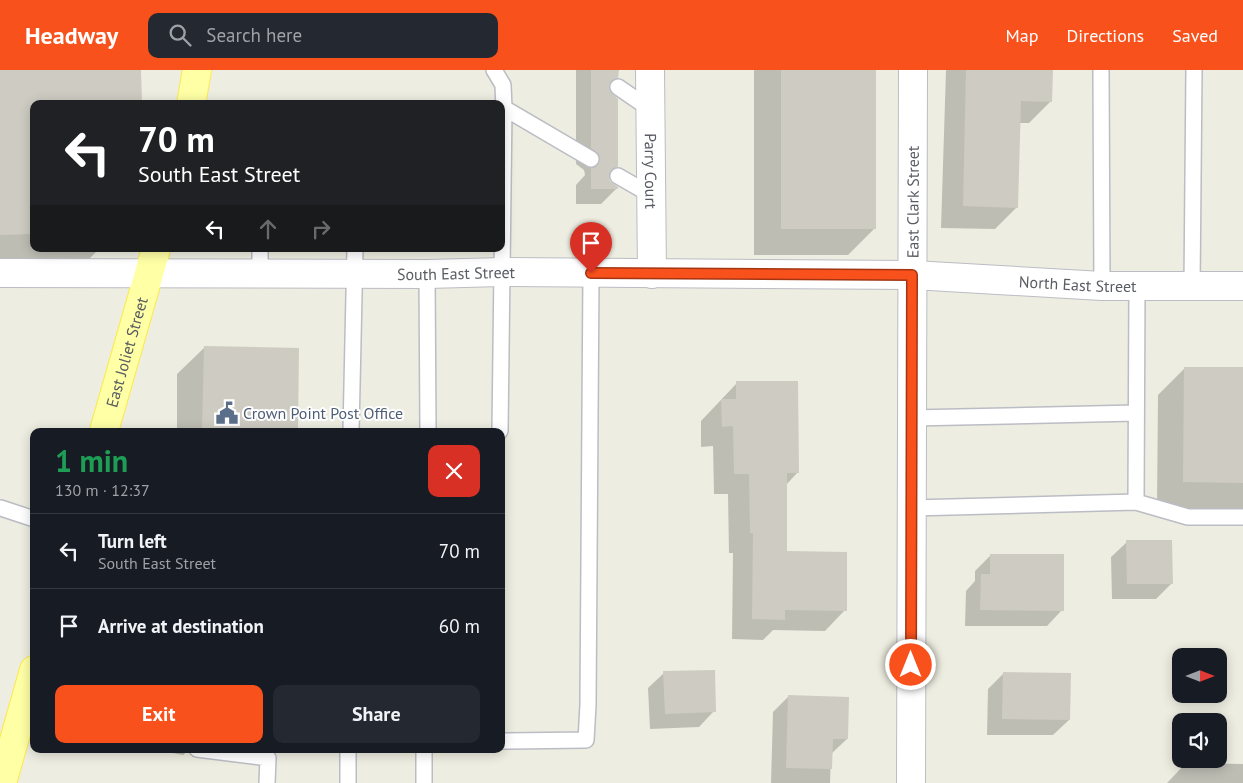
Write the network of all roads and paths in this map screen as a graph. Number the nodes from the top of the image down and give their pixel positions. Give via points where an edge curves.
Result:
1 (197, 70) edge
2 (494, 70) edge
3 (650, 70) edge
4 (913, 70) edge
5 (1101, 70) edge
6 (1194, 70) edge
7 (618, 87) dead end
8 (192, 100) edge
9 (504, 100) edge
10 (505, 109) edge
11 (650, 109) junction
12 (591, 159) dead end
13 (618, 176) dead end
14 (651, 196) junction
15 (502, 252) edge
16 (153, 261) edge
17 (260, 261) edge
18 (355, 261) edge
19 (502, 272) junction
20 (0, 273) edge
21 (591, 273) junction
22 (427, 274) junction
23 (652, 274) junction
24 (912, 275) junction
25 (1102, 286) junction
26 (1137, 286) junction
27 (1192, 286) junction
28 (1243, 286) edge
29 (1136, 413) junction
30 (912, 418) junction
31 (105, 428) edge
32 (351, 428) edge
33 (428, 428) edge
34 (500, 428) edge
35 (1136, 502) junction
36 (0, 508) edge
37 (912, 508) junction
38 (1243, 517) edge
39 (30, 518) edge
40 (30, 698) edge
41 (26, 726) edge
42 (505, 741) edge
43 (229, 753) edge
44 (348, 753) edge
45 (424, 753) edge
46 (2, 783) edge
47 (267, 783) edge
48 (348, 783) edge
49 (424, 783) edge
50 (911, 783) edge

1 - 8 main road
2 - 9 lane via 503,85
3 - 11 street, Parry Court
4 - 24 street, East Clark Street
5 - 25 lane
6 - 27 lane
7 - 11 lane
10 - 12 lane
11 - 14 street, Parry Court
13 - 14 lane
14 - 23 street, Parry Court
15 - 19 lane
16 - 17 street, South East Street
16 - 20 street, South East Street
16 - 31 main road, East Joliet Street
17 - 18 street, South East Street
18 - 22 street, South East Street
18 - 32 lane
19 - 21 street, South East Street
19 - 22 street, South East Street
19 - 34 lane
21 - 23 street, South East Street
21 - 42 lane via 586,740
22 - 33 lane
23 - 24 street, South East Street
24 - 25 street, North East Street
24 - 30 street, East Clark Street
25 - 26 street, North East Street
26 - 27 street, North East Street
26 - 29 lane
27 - 28 street, North East Street
29 - 30 lane
29 - 35 lane
30 - 37 street, East Clark Street
35 - 37 lane
35 - 38 lane via 1188,517
36 - 39 lane
37 - 50 street, East Clark Street
40 - 41 main road
41 - 46 main road
43 - 47 lane via 268,758
44 - 48 lane
45 - 49 lane

